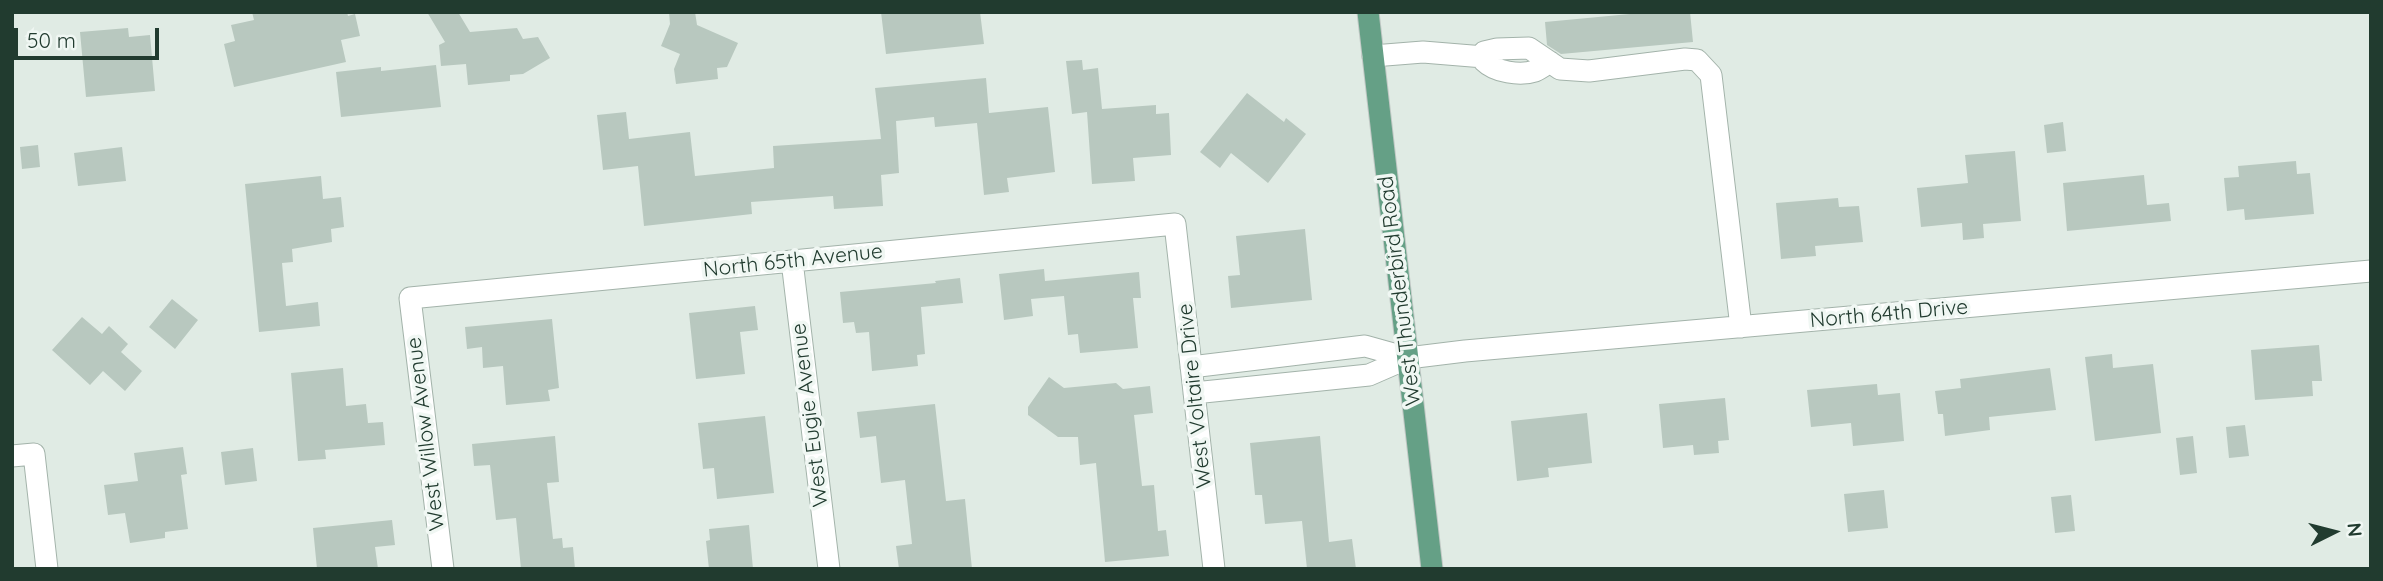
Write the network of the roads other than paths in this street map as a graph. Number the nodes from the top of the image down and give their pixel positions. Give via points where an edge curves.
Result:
1 (1368, 12) edge
2 (1373, 56) junction
3 (1175, 224) joint
4 (792, 261) junction
5 (2371, 271) edge
6 (410, 298) joint
7 (1741, 327) junction
8 (1281, 356) junction
9 (1408, 358) junction
10 (1191, 367) junction
11 (1284, 384) junction
12 (1194, 393) junction
13 (23, 455) edge
14 (47, 569) edge
15 (443, 569) edge
16 (829, 569) edge
17 (1214, 569) edge
18 (1432, 569) edge

1 - 2 main road, West Thunderbird Road
2 - 7 street via 1423,52 1484,57 1484,52 1497,49 1529,48 1560,69 1589,71 1697,60 1711,75
2 - 9 main road, West Thunderbird Road
3 - 4 street, North 65th Avenue
3 - 10 street, West Voltaire Drive
4 - 6 street, North 65th Avenue
4 - 16 street, West Eugie Avenue
5 - 7 street, North 64th Drive
6 - 15 street, West Willow Avenue
7 - 9 street, North 64th Drive
8 - 9 street, North 64th Drive via 1365,346
8 - 10 street, North 64th Drive
8 - 11 street
9 - 11 street, North 64th Drive via 1369,375
9 - 18 main road, West Thunderbird Road
10 - 12 street, West Voltaire Drive
11 - 12 street, North 64th Drive
12 - 17 street, West Voltaire Drive
13 - 14 street

